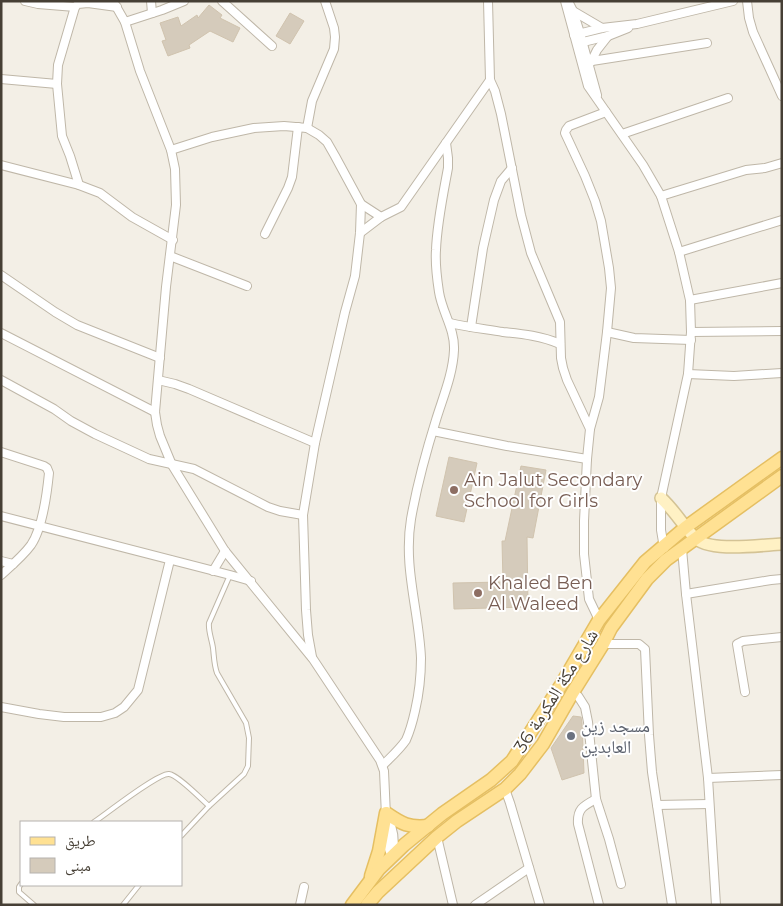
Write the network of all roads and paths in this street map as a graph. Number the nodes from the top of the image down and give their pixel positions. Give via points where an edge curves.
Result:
1 (25, 1) edge
2 (151, 1) edge
3 (184, 1) edge
4 (222, 1) edge
5 (325, 1) edge
6 (488, 1) edge
7 (567, 1) edge
8 (733, 1) edge
9 (747, 1) edge
10 (115, 4) edge
11 (75, 7) junction
12 (573, 11) junction
13 (152, 13) junction
14 (125, 22) junction
15 (637, 24) junction
16 (602, 28) junction
17 (577, 34) junction
18 (608, 36) junction
19 (579, 43) junction
20 (707, 43) dead end
21 (272, 46) dead end
22 (591, 64) junction
23 (1, 79) edge
24 (490, 80) junction
25 (57, 84) junction
26 (782, 96) edge
27 (728, 98) dead end
28 (598, 100) junction
29 (606, 112) junction
30 (298, 127) junction
31 (307, 128) junction
32 (622, 134) junction
33 (446, 143) junction
34 (171, 150) junction
35 (782, 163) edge
36 (1, 166) edge
37 (512, 168) junction
38 (79, 185) junction
39 (661, 196) junction
40 (361, 204) junction
41 (381, 217) junction
42 (782, 220) edge
43 (360, 233) junction
44 (265, 234) dead end
45 (173, 240) junction
46 (679, 252) junction
47 (170, 256) junction
48 (1, 276) edge
49 (782, 284) edge
50 (247, 286) dead end
51 (690, 300) junction
52 (450, 323) junction
53 (471, 327) junction
54 (782, 331) edge
55 (608, 332) junction
56 (1, 333) edge
57 (691, 336) junction
58 (560, 344) junction
59 (160, 358) junction
60 (782, 373) edge
61 (688, 374) junction
62 (1, 380) edge
63 (158, 380) junction
64 (155, 412) junction
65 (590, 429) junction
66 (433, 431) junction
67 (315, 443) junction
68 (1, 452) edge
69 (587, 458) junction
70 (782, 458) edge
71 (172, 464) junction
72 (782, 476) edge
73 (661, 498) junction
74 (303, 515) junction
75 (1, 516) edge
76 (40, 527) junction
77 (686, 527) junction
78 (695, 539) junction
79 (782, 544) edge
80 (663, 546) junction
81 (682, 549) junction
82 (226, 551) junction
83 (170, 560) junction
84 (666, 560) junction
85 (1, 561) edge
86 (13, 564) junction
87 (213, 571) junction
88 (230, 575) junction
89 (1, 576) edge
90 (782, 579) edge
91 (251, 581) junction
92 (686, 594) junction
93 (599, 620) junction
94 (782, 637) edge
95 (603, 644) junction
96 (313, 659) junction
97 (572, 692) junction
98 (745, 692) dead end
99 (1, 707) edge
100 (383, 765) junction
101 (782, 775) edge
102 (708, 778) junction
103 (505, 789) junction
104 (596, 799) junction
105 (709, 804) junction
106 (657, 805) junction
107 (208, 806) junction
108 (386, 813) junction
109 (95, 821) edge
110 (428, 826) junction
111 (182, 835) edge
112 (437, 837) junction
113 (392, 857) junction
114 (413, 859) junction
115 (529, 868) junction
116 (370, 881) junction
117 (621, 884) dead end
118 (20, 886) edge
119 (137, 886) edge
120 (304, 887) dead end
121 (34, 905) edge
122 (123, 905) edge
123 (300, 905) edge
124 (352, 905) edge
125 (367, 905) edge
126 (453, 905) edge
127 (475, 905) edge
128 (540, 905) edge
129 (599, 905) edge
130 (672, 905) edge
131 (716, 905) edge

1 - 11 street
2 - 13 street
3 - 13 street
4 - 21 street
5 - 31 street via 334,28 334,49 312,101
6 - 24 street
7 - 12 street
7 - 17 street
8 - 15 street
9 - 26 street via 753,32
10 - 11 street via 81,3
10 - 14 street
11 - 25 street via 58,65
12 - 16 street
12 - 17 street
13 - 14 street
14 - 34 street
15 - 16 street
15 - 18 street
16 - 17 street
17 - 19 street
18 - 19 street
18 - 22 street
19 - 22 street
19 - 28 street via 588,86
20 - 22 street
22 - 28 street
23 - 25 street
24 - 33 street
24 - 37 street via 502,114
25 - 38 street via 62,136
27 - 32 street
28 - 29 street
29 - 32 street
29 - 55 street via 569,126 565,133 602,221 611,288
30 - 31 street
30 - 34 street via 254,128
30 - 44 street via 292,177
31 - 40 street via 327,142
32 - 39 street
33 - 41 street via 401,207
33 - 52 street via 448,168 436,253 439,294
34 - 45 street via 176,187
35 - 39 street via 746,170
36 - 38 street
37 - 53 street via 501,181 494,200
37 - 58 street via 531,253 560,322
38 - 45 street via 100,193 132,217
39 - 46 street
40 - 41 street
40 - 43 street
41 - 43 street
42 - 46 street
43 - 67 street via 355,276
45 - 47 street
46 - 51 street
47 - 50 street
47 - 59 street
48 - 59 street via 77,325
49 - 51 street
51 - 57 street
52 - 53 street
52 - 66 street via 454,347 452,369
53 - 58 street via 533,336
54 - 57 street
55 - 57 street via 634,338
55 - 65 street via 599,397
56 - 64 street
57 - 61 street
58 - 65 street via 567,380
59 - 63 street
60 - 61 street
61 - 73 street
62 - 71 street via 95,434 149,459
63 - 64 street
63 - 67 street via 189,389
64 - 71 street via 160,436
65 - 69 street
66 - 69 street
66 - 100 street via 409,538 409,568 421,658 418,697 406,739
67 - 74 street
68 - 76 street via 48,470 50,474
69 - 93 street via 584,554 589,599
70 - 77 main road, شارع مكة المكرمة 36
71 - 74 street via 194,469 268,507
71 - 82 street
72 - 78 main road, شارع مكة المكرمة 36
73 - 77 street
73 - 80 street
74 - 96 street via 306,610
75 - 76 street
76 - 83 street
76 - 86 street via 30,546
77 - 78 street
77 - 80 main road, شارع مكة المكرمة 36
78 - 79 street via 724,547
78 - 81 main road, شارع مكة المكرمة 36
80 - 84 street
80 - 93 main road, شارع مكة المكرمة 36 via 645,562
81 - 84 main road, شارع مكة المكرمة 36
81 - 92 street
82 - 87 street
82 - 91 street
83 - 87 street
83 - 99 street via 138,690 124,707 101,717 64,717
84 - 95 main road, شارع مكة المكرمة 36 via 647,579
85 - 86 street
86 - 89 street
87 - 88 street
88 - 91 street
88 - 107 lane via 208,628 220,680 246,723 248,766 244,774
90 - 92 street
91 - 96 street
92 - 102 street
93 - 110 main road, شارع مكة المكرمة 36 via 512,761
94 - 98 street via 737,644
95 - 97 main road, شارع مكة المكرمة 36
95 - 106 street via 640,644 645,649 649,735
96 - 100 street
97 - 103 main road, شارع مكة المكرمة 36 via 543,744
97 - 104 street via 585,707
100 - 108 street
101 - 102 street
102 - 105 street
103 - 112 main road, شارع مكة المكرمة 36
103 - 115 street
104 - 117 street
104 - 129 street via 580,810 578,824
105 - 106 street
105 - 131 street
106 - 130 street
107 - 109 lane via 169,774 152,781
107 - 111 lane
108 - 110 main road via 410,826
108 - 113 street via 386,832
108 - 116 main road
110 - 113 main road, شارع مكة المكرمة 36
112 - 114 main road, شارع مكة المكرمة 36
112 - 126 street
113 - 114 main road via 405,861
113 - 116 main road, شارع مكة المكرمة 36
113 - 125 main road via 389,870 368,894
114 - 125 main road, شارع مكة المكرمة 36
115 - 127 street
115 - 128 street
116 - 124 main road, شارع مكة المكرمة 36
118 - 121 lane via 19,892
119 - 122 lane
120 - 123 street

